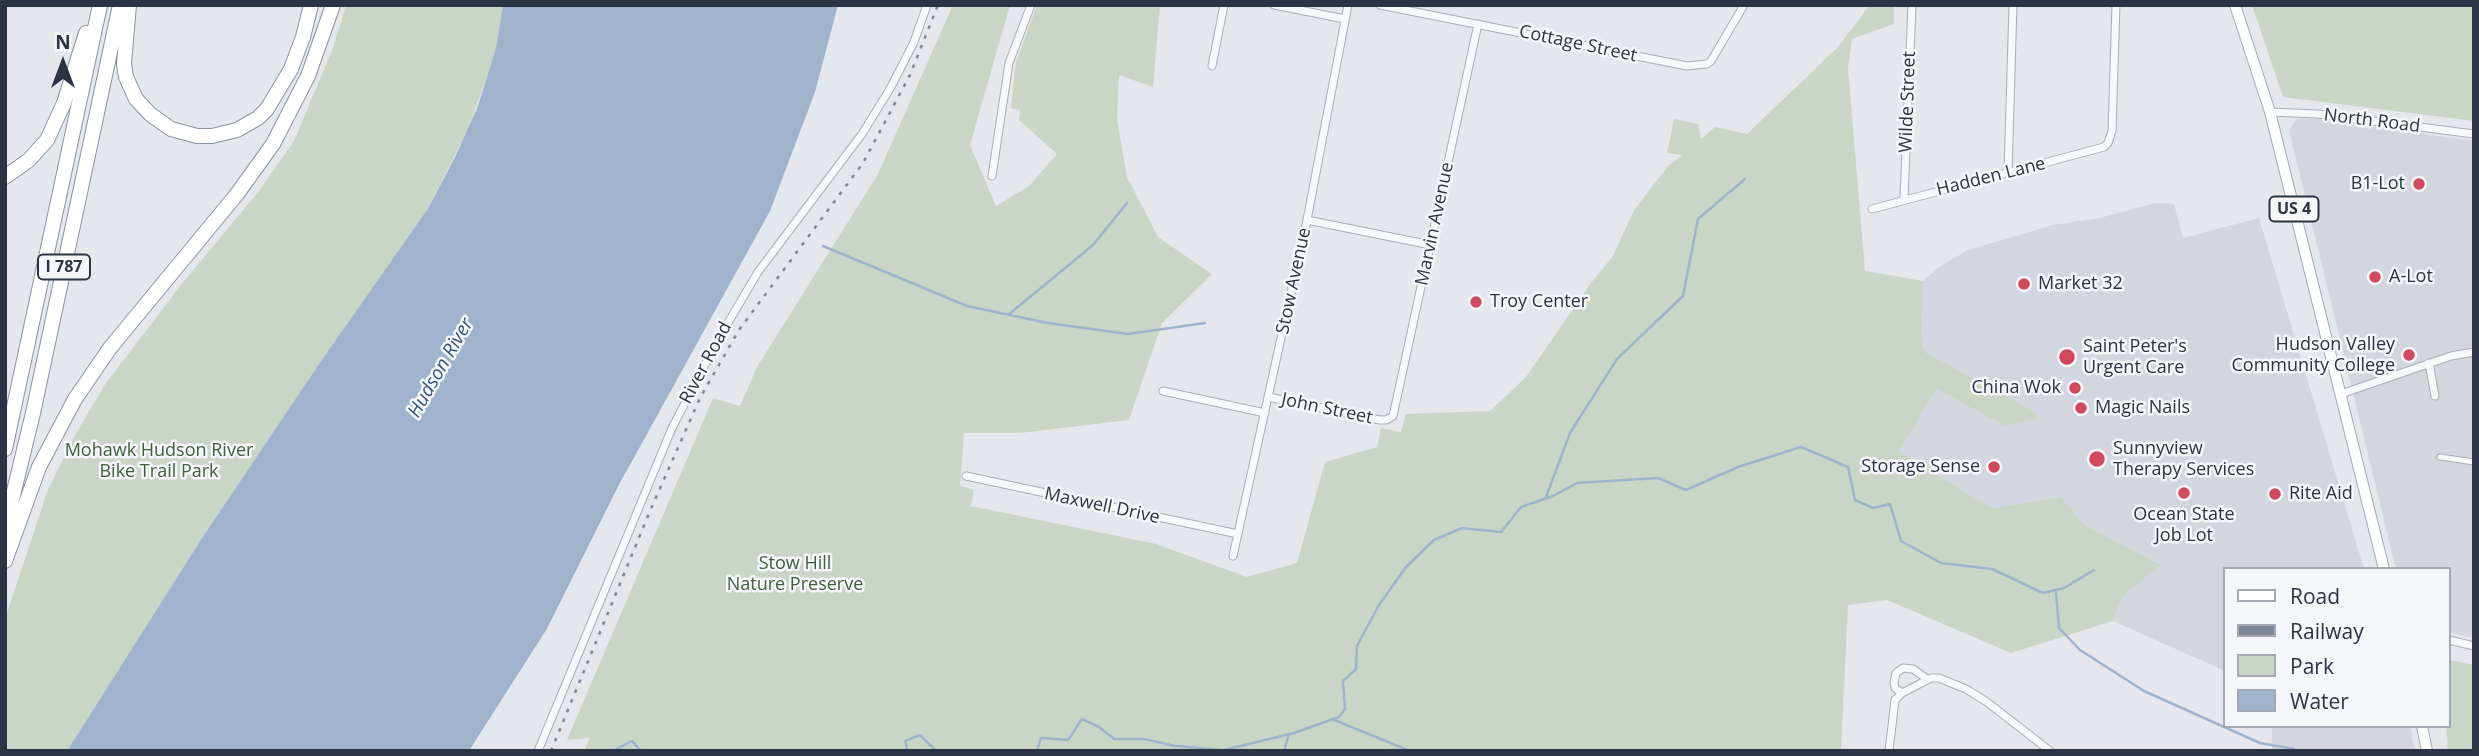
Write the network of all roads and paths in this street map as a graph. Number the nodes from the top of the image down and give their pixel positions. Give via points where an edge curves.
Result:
1 (98, 5) edge
2 (120, 5) edge
3 (129, 5) edge
4 (311, 5) edge
5 (333, 5) edge
6 (926, 5) edge
7 (1031, 5) edge
8 (1224, 5) edge
9 (1274, 5) edge
10 (1348, 5) edge
11 (1380, 5) edge
12 (1744, 5) edge
13 (1912, 5) edge
14 (2013, 5) edge
15 (2116, 5) edge
16 (2235, 5) edge
17 (1345, 19) junction
18 (1478, 24) junction
19 (1212, 66) dead end
20 (2270, 112) junction
21 (2474, 134) edge
22 (2008, 172) junction
23 (992, 176) dead end
24 (5, 177) edge
25 (1904, 199) junction
26 (1872, 209) dead end
27 (1307, 220) junction
28 (1431, 245) junction
29 (2474, 352) edge
30 (2429, 363) junction
31 (1163, 391) dead end
32 (2341, 394) junction
33 (2435, 396) dead end
34 (1268, 397) junction
35 (1265, 413) junction
36 (1386, 420) joint
37 (5, 449) edge
38 (2440, 457) dead end
39 (2474, 462) edge
40 (966, 476) dead end
41 (5, 528) edge
42 (1238, 534) junction
43 (1233, 556) dead end
44 (5, 561) edge
45 (2384, 567) edge
46 (2451, 640) edge
47 (2474, 646) edge
48 (1927, 679) junction
49 (1902, 693) junction
50 (2422, 728) edge
51 (538, 751) edge
52 (1889, 751) edge
53 (2050, 751) edge
54 (2427, 751) edge

1 - 24 highway via 53,129 40,150
1 - 37 highway, I 787
2 - 41 highway, I 787
3 - 4 highway via 123,52 126,76 136,99 171,129 212,136 248,125 275,99 298,54
5 - 44 highway via 308,76 273,144 110,348 75,399 40,467
6 - 51 street, River Road via 891,88 758,272 671,428
7 - 23 street via 1009,63
8 - 19 street
9 - 17 street
10 - 17 street, Stow Avenue
11 - 18 street, Cottage Street
12 - 18 street, Cottage Street via 1717,55 1707,64 1696,65
13 - 25 street, Wilde Street
14 - 22 street
15 - 22 street, Hadden Lane via 2108,143
16 - 20 main road, US 4
17 - 27 street, Stow Avenue
18 - 28 street, Marvin Avenue
20 - 21 street, North Road
20 - 32 main road, US 4
22 - 25 street, Hadden Lane
25 - 26 street, Hadden Lane
27 - 28 street
27 - 34 street, Stow Avenue
28 - 36 street, Marvin Avenue via 1393,416
29 - 30 street
30 - 32 street
30 - 33 street
31 - 35 street
32 - 45 main road, US 4
34 - 35 street, Stow Avenue
34 - 36 street, John Street
35 - 42 street, Stow Avenue
38 - 39 street
40 - 42 street, Maxwell Drive
42 - 43 street, Stow Avenue
46 - 47 street
48 - 49 street
48 - 49 street via 1913,668 1899,670 1894,682
48 - 53 street via 1939,678 1966,689
49 - 52 street via 1892,710
50 - 54 main road

